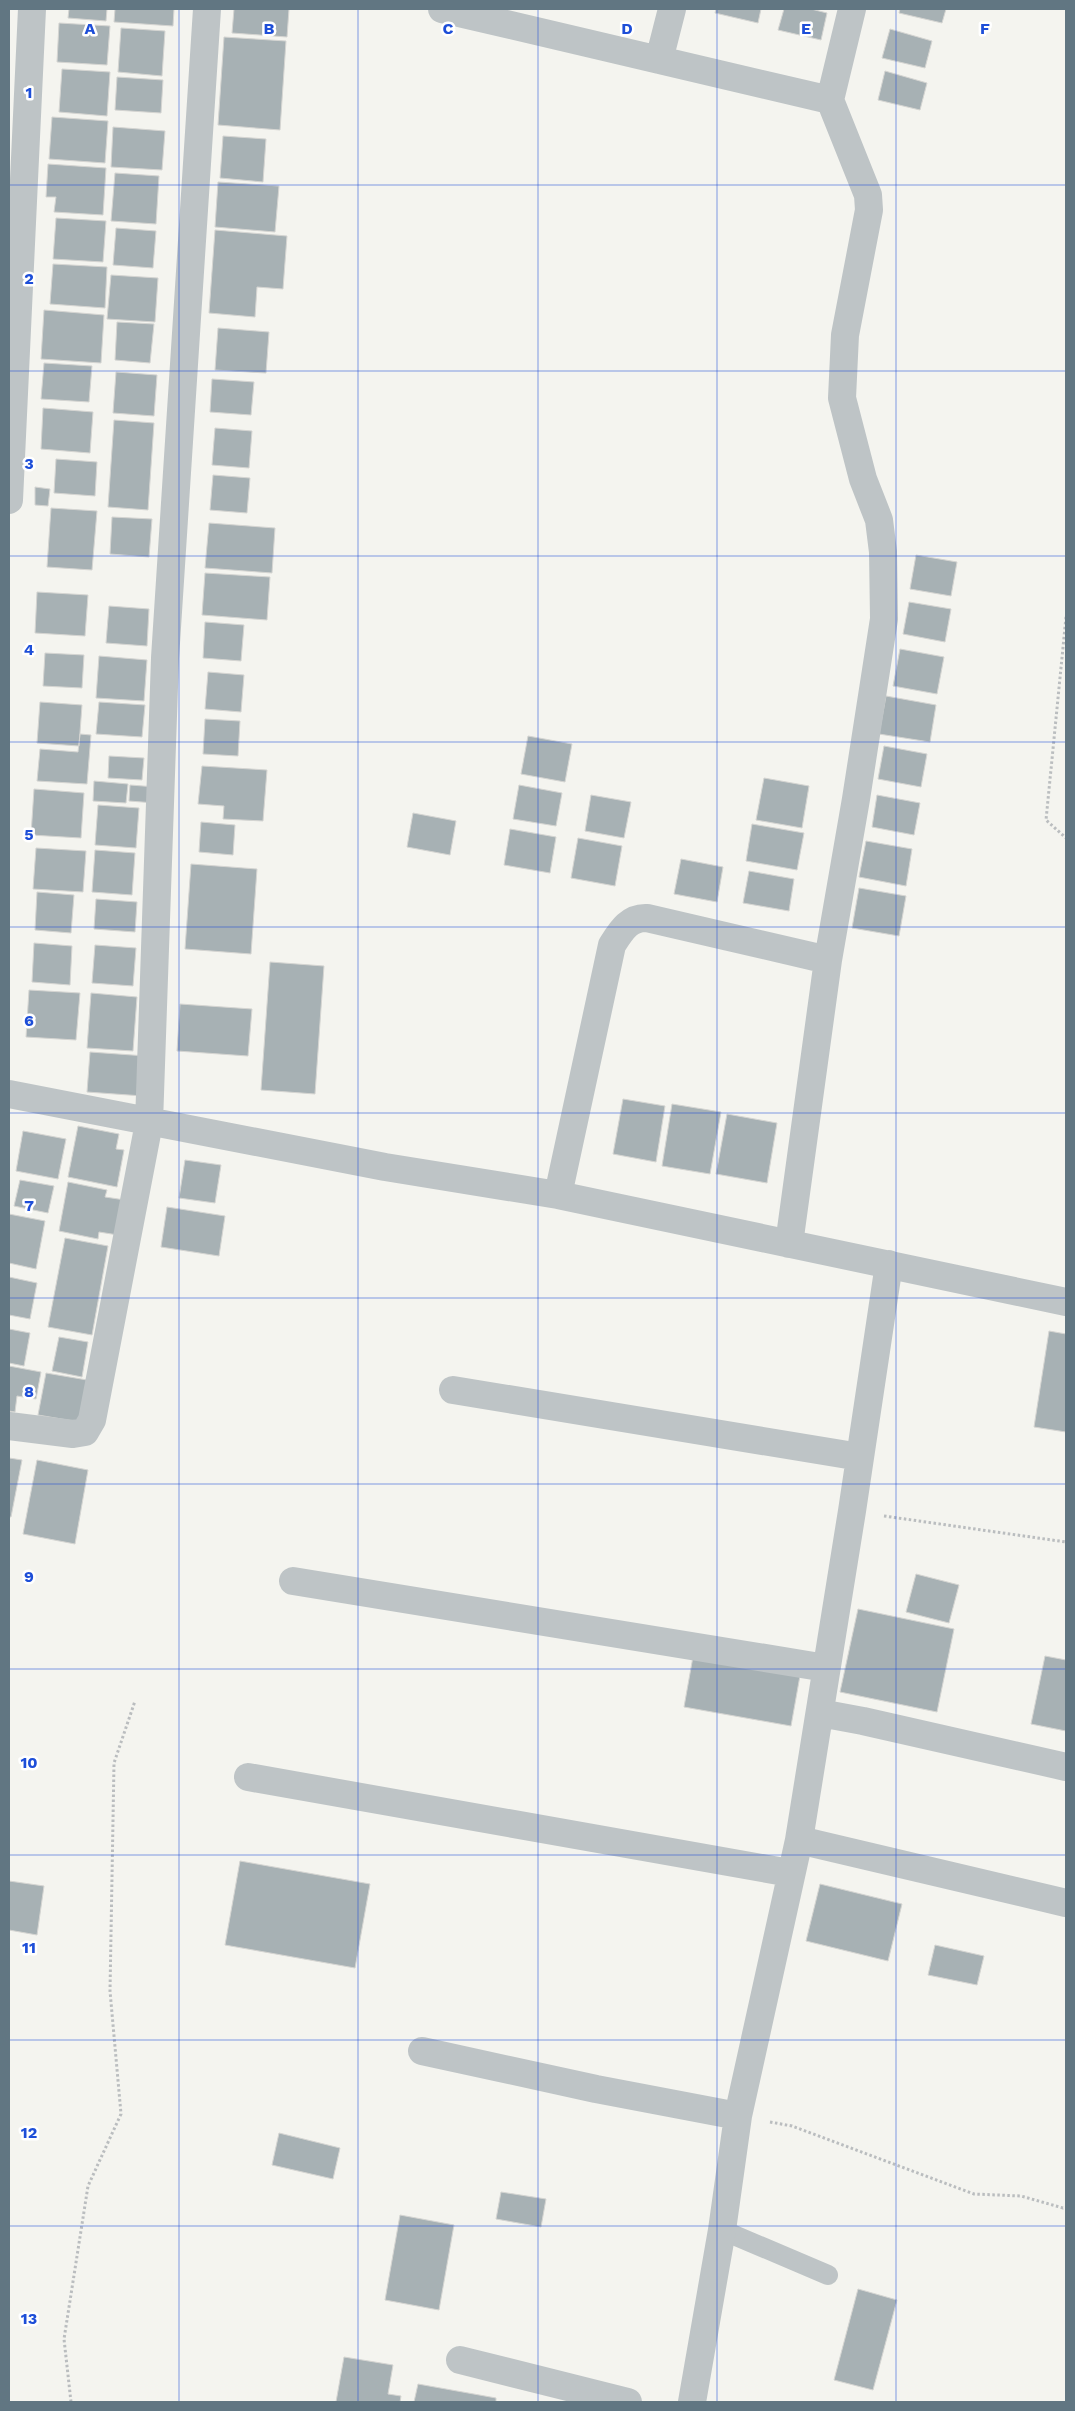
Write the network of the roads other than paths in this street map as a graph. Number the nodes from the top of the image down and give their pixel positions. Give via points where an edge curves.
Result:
1 (32, 9) edge
2 (207, 9) edge
3 (442, 9) edge
4 (672, 9) edge
5 (852, 9) edge
6 (472, 13) edge
7 (659, 60) junction
8 (830, 100) junction
9 (9, 500) edge
10 (828, 960) junction
11 (9, 1094) edge
12 (150, 1123) junction
13 (558, 1195) junction
14 (789, 1244) junction
15 (889, 1264) junction
16 (1066, 1302) edge
17 (453, 1390) dead end
18 (9, 1426) edge
19 (860, 1457) junction
20 (293, 1580) dead end
21 (826, 1668) junction
22 (820, 1713) junction
23 (1066, 1767) edge
24 (248, 1777) dead end
25 (799, 1840) junction
26 (790, 1873) junction
27 (1066, 1903) edge
28 (422, 2051) dead end
29 (738, 2116) junction
30 (722, 2230) junction
31 (828, 2275) dead end
32 (460, 2360) dead end
33 (628, 2402) edge
34 (692, 2402) edge

1 - 9 street
2 - 12 street via 165,658
3 - 6 street
4 - 7 street
5 - 8 street
6 - 7 street
7 - 8 street
8 - 10 street via 869,202 846,336 842,398 863,479 880,520 884,552 884,619
10 - 13 street via 647,918 636,918 627,924 612,945
10 - 14 street
11 - 12 street
12 - 13 street
12 - 18 street via 96,1408 89,1427 85,1432 73,1434
13 - 14 street
14 - 15 street
15 - 16 street
15 - 19 street
17 - 19 street
19 - 21 street
20 - 21 street
21 - 22 street
22 - 23 street
22 - 25 street
24 - 26 street
25 - 26 street
25 - 27 street
26 - 29 street
28 - 29 street
29 - 30 street
30 - 31 lane
30 - 34 street
32 - 33 street

